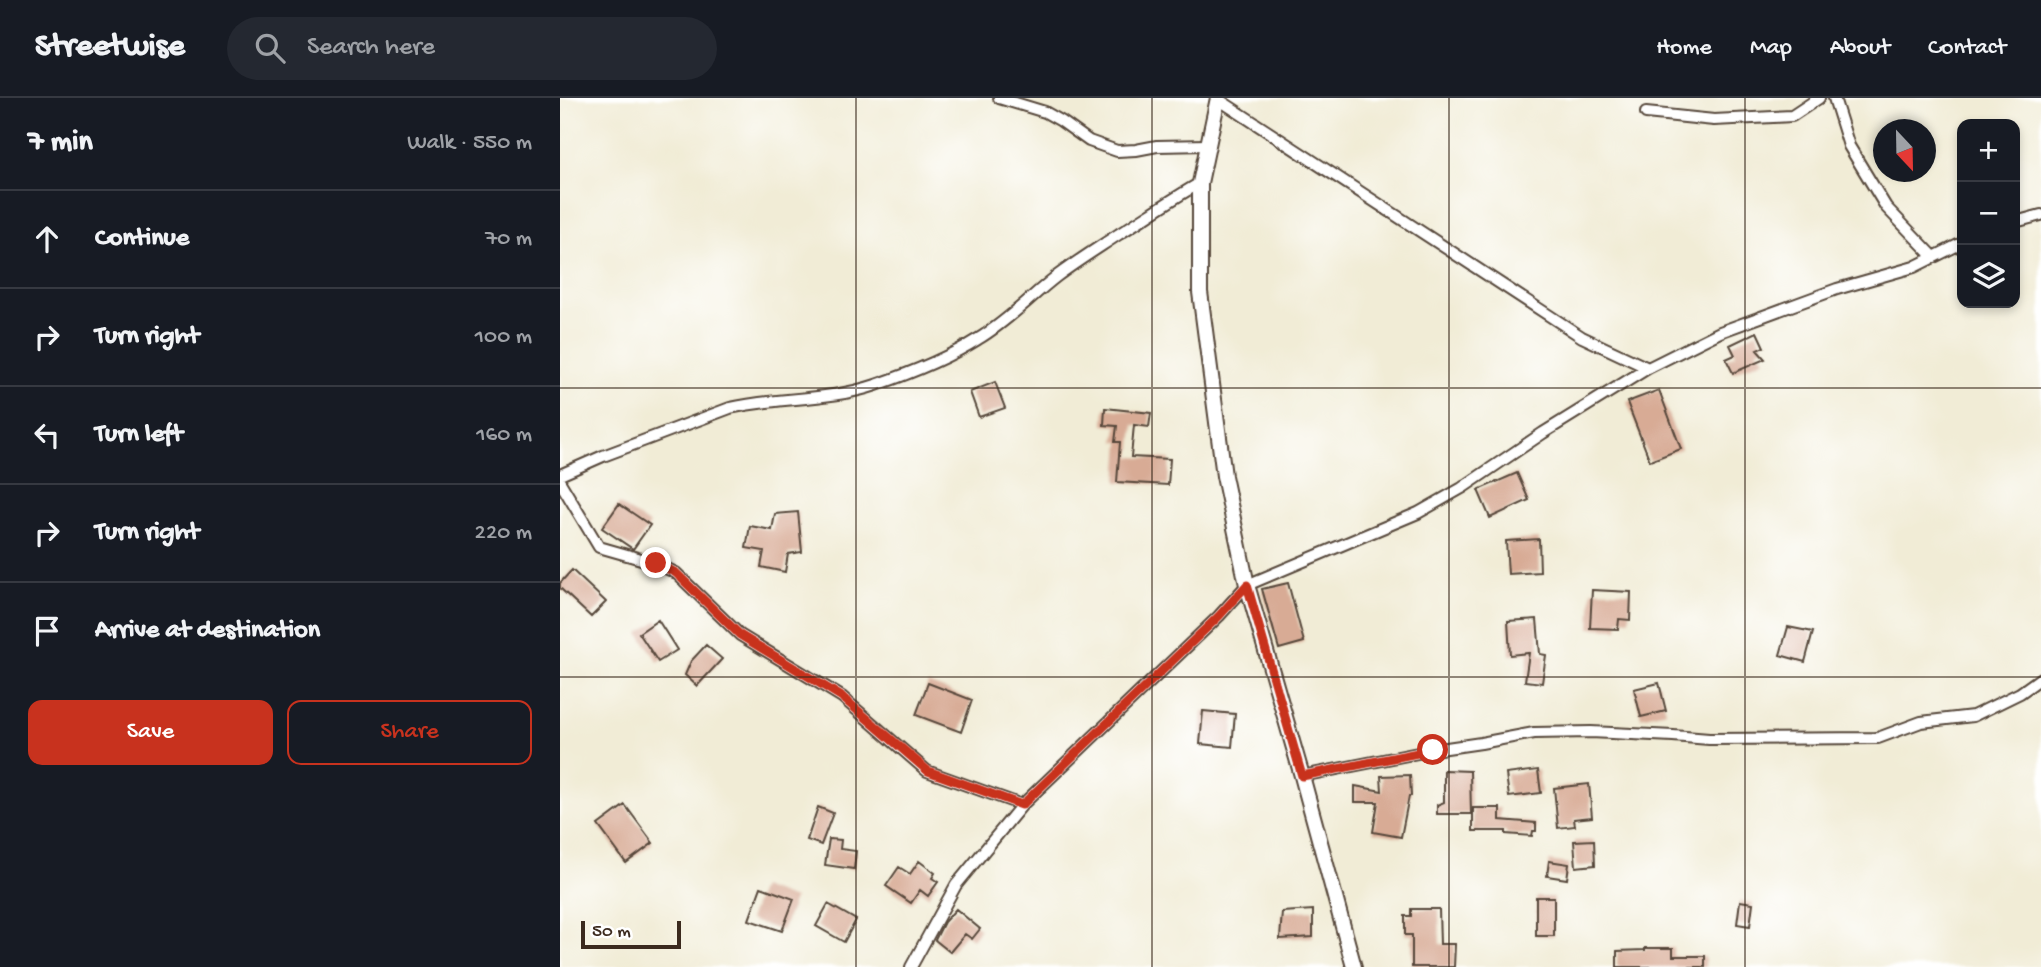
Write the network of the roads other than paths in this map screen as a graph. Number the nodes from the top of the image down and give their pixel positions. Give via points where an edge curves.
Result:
1 (999, 98) edge
2 (1819, 98) edge
3 (1835, 98) edge
4 (1218, 99) edge
5 (1646, 113) dead end
6 (1208, 145) junction
7 (1200, 183) junction
8 (2041, 215) edge
9 (2020, 221) edge
10 (1958, 245) edge
11 (1934, 257) junction
12 (1648, 368) junction
13 (560, 475) edge
14 (560, 482) edge
15 (1247, 585) junction
16 (2041, 678) edge
17 (1302, 776) junction
18 (1022, 805) junction
19 (911, 967) edge
20 (1354, 967) edge

1 - 6 street via 1045,112 1089,141 1117,151
2 - 5 street via 1793,116 1714,120
3 - 11 street via 1849,146 1886,207
4 - 6 main road
4 - 12 street via 1582,337
6 - 7 main road
7 - 13 street via 1085,256 985,335 947,356 847,393 730,408
7 - 15 main road via 1200,292 1224,476
8 - 9 street
10 - 11 street
11 - 12 street via 1720,332
12 - 15 street via 1418,513
14 - 18 street via 599,548 676,573 740,635 842,697 928,771
15 - 17 main road
15 - 18 street
16 - 17 street via 1973,716 1921,722 1878,738 1534,733
17 - 20 main road
18 - 19 street via 956,885

